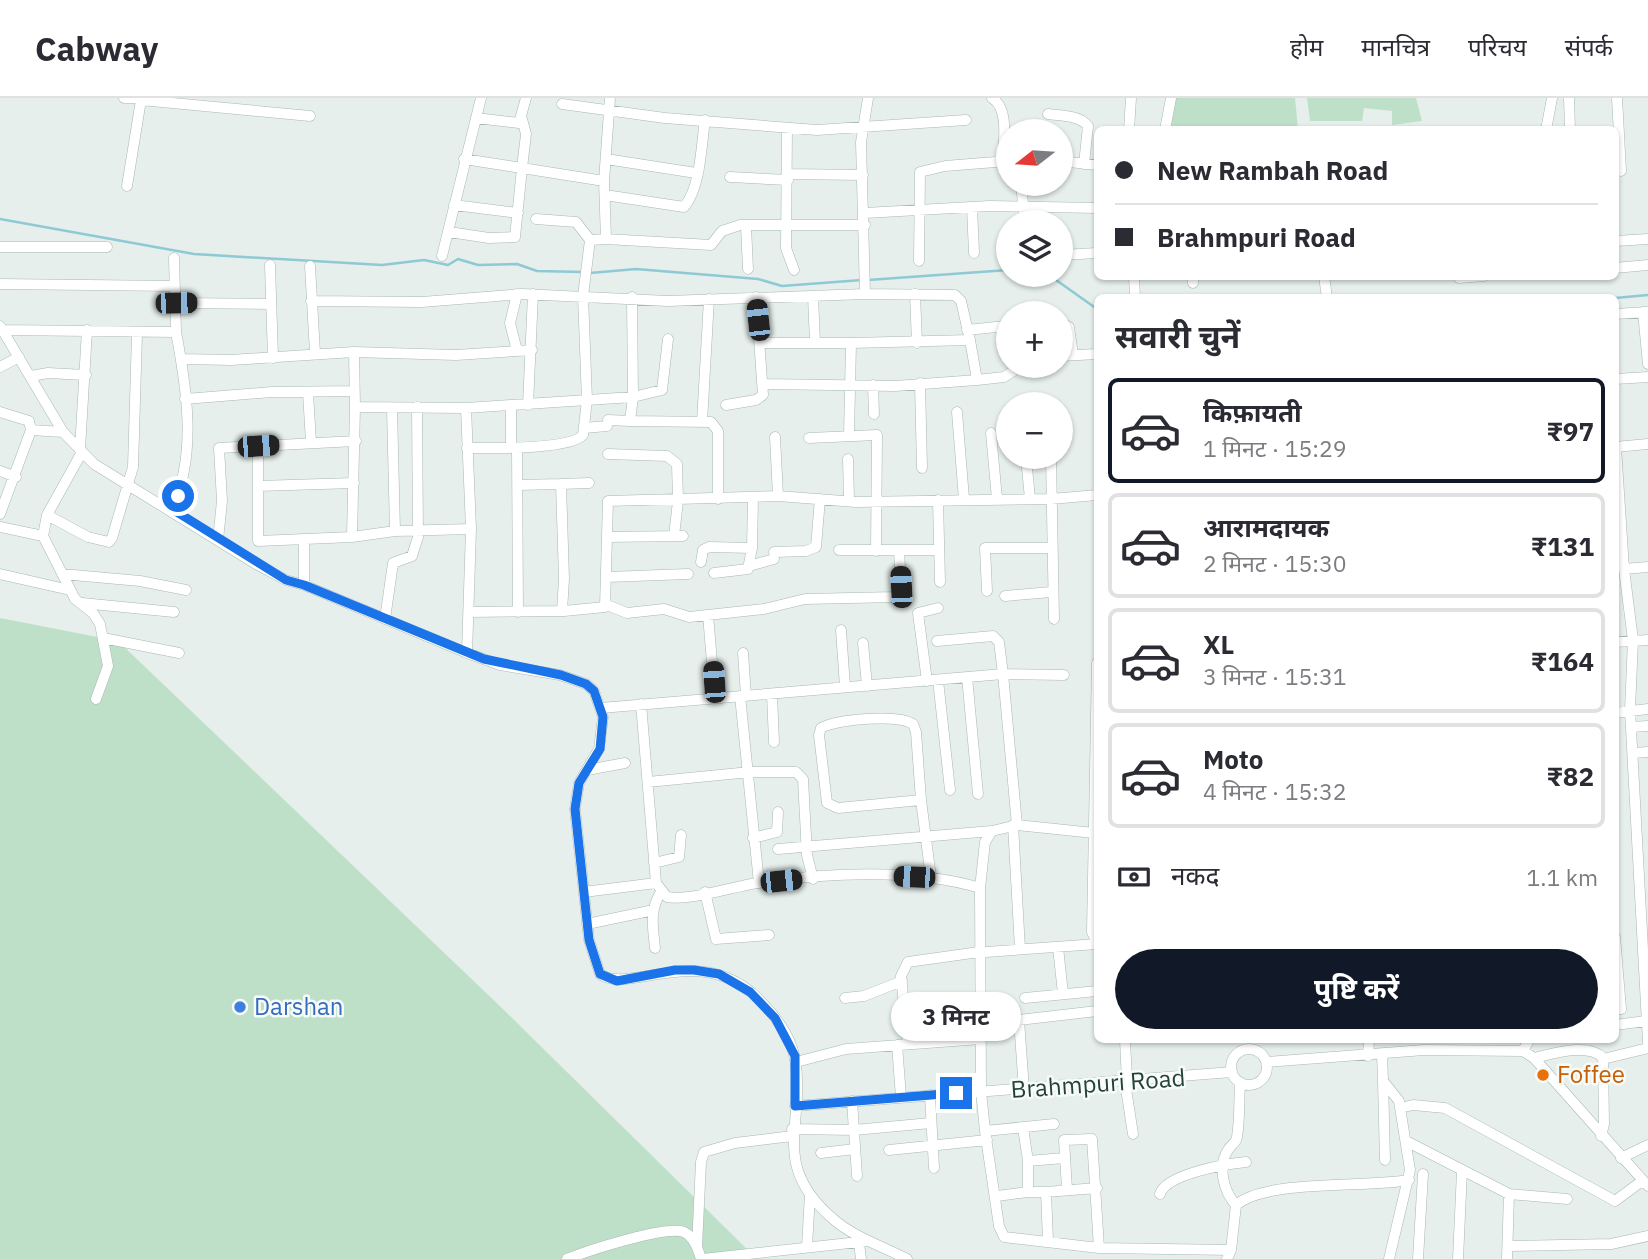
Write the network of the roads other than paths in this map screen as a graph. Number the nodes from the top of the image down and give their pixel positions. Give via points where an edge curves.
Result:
1 (124, 98) edge
2 (481, 98) edge
3 (526, 98) edge
4 (610, 98) edge
5 (868, 98) edge
6 (995, 98) edge
7 (1131, 98) edge
8 (1171, 98) edge
9 (1552, 98) edge
10 (1569, 98) edge
11 (1616, 98) edge
12 (141, 99) edge
13 (562, 104) dead end
14 (609, 111) junction
15 (1048, 114) dead end
16 (310, 116) dead end
17 (476, 118) junction
18 (523, 119) junction
19 (1003, 119) edge
20 (705, 120) junction
21 (966, 120) dead end
22 (863, 126) junction
23 (1129, 126) edge
24 (1166, 126) edge
25 (1547, 126) edge
26 (1570, 126) edge
27 (1618, 126) edge
28 (786, 128) junction
29 (1619, 142) edge
30 (464, 159) junction
31 (606, 159) junction
32 (996, 163) edge
33 (1073, 163) edge
34 (1084, 164) junction
35 (1094, 165) edge
36 (522, 168) junction
37 (1621, 171) dead end
38 (696, 173) junction
39 (863, 175) junction
40 (730, 177) dead end
41 (788, 177) junction
42 (604, 181) junction
43 (127, 186) dead end
44 (605, 195) junction
45 (1023, 196) edge
46 (454, 205) junction
47 (972, 207) junction
48 (1024, 207) junction
49 (1094, 208) edge
50 (919, 210) junction
51 (1024, 210) edge
52 (518, 213) junction
53 (864, 213) junction
54 (536, 219) dead end
55 (865, 225) junction
56 (746, 226) junction
57 (787, 227) junction
58 (449, 232) junction
59 (606, 239) junction
60 (1648, 239) edge
61 (590, 240) junction
62 (1619, 241) edge
63 (0, 247) edge
64 (107, 247) dead end
65 (974, 253) dead end
66 (1094, 253) edge
67 (1073, 254) edge
68 (442, 256) dead end
69 (174, 258) dead end
70 (919, 261) dead end
71 (270, 265) dead end
72 (310, 265) dead end
73 (1648, 265) edge
74 (1619, 268) edge
75 (748, 269) dead end
76 (794, 270) dead end
77 (0, 284) edge
78 (175, 286) junction
79 (865, 289) junction
80 (517, 294) junction
81 (533, 294) junction
82 (915, 294) junction
83 (583, 296) junction
84 (813, 296) junction
85 (632, 297) junction
86 (756, 297) junction
87 (709, 299) junction
88 (311, 302) junction
89 (176, 303) junction
90 (271, 304) junction
91 (1646, 312) edge
92 (1619, 314) edge
93 (1, 328) edge
94 (996, 328) edge
95 (87, 330) junction
96 (176, 332) junction
97 (137, 334) junction
98 (968, 335) junction
99 (668, 339) dead end
100 (761, 343) junction
101 (815, 343) junction
102 (851, 343) junction
103 (917, 343) junction
104 (532, 350) junction
105 (517, 351) junction
106 (354, 352) junction
107 (315, 353) junction
108 (1094, 354) edge
109 (1073, 355) edge
110 (19, 357) junction
111 (273, 358) junction
112 (181, 359) junction
113 (1648, 365) edge
114 (0, 367) edge
115 (86, 375) junction
116 (31, 376) junction
117 (1648, 377) edge
118 (996, 378) edge
119 (1619, 379) edge
120 (977, 380) junction
121 (920, 383) junction
122 (764, 384) junction
123 (852, 385) junction
124 (873, 385) junction
125 (355, 391) junction
126 (308, 393) junction
127 (633, 397) junction
128 (185, 399) junction
129 (587, 400) junction
130 (511, 405) junction
131 (528, 405) junction
132 (726, 405) dead end
133 (355, 407) junction
134 (417, 407) junction
135 (392, 408) junction
136 (466, 408) junction
137 (0, 412) edge
138 (957, 412) dead end
139 (874, 414) dead end
140 (630, 421) junction
141 (702, 422) junction
142 (584, 428) junction
143 (31, 430) junction
144 (64, 432) junction
145 (992, 433) dead end
146 (849, 436) junction
147 (775, 437) dead end
148 (809, 438) dead end
149 (356, 441) junction
150 (311, 442) junction
151 (1648, 444) edge
152 (258, 446) junction
153 (1619, 447) edge
154 (467, 448) junction
155 (514, 448) junction
156 (81, 451) junction
157 (608, 454) dead end
158 (848, 459) dead end
159 (922, 468) dead end
160 (1027, 469) edge
161 (1051, 469) edge
162 (0, 471) edge
163 (16, 477) junction
164 (354, 483) junction
165 (589, 483) dead end
166 (129, 484) junction
167 (561, 484) junction
168 (518, 485) junction
169 (258, 486) junction
170 (1619, 493) edge
171 (1094, 495) edge
172 (778, 496) junction
173 (753, 498) junction
174 (718, 499) junction
175 (820, 499) junction
176 (964, 499) junction
177 (997, 499) junction
178 (1030, 499) junction
179 (1051, 499) junction
180 (938, 500) junction
181 (678, 501) junction
182 (849, 501) junction
183 (875, 501) junction
184 (172, 509) junction
185 (0, 514) edge
186 (47, 515) junction
187 (0, 527) edge
188 (471, 528) junction
189 (417, 530) junction
190 (395, 531) junction
191 (43, 536) junction
192 (352, 537) junction
193 (607, 537) junction
194 (304, 539) junction
195 (218, 540) junction
196 (752, 548) junction
197 (1051, 548) junction
198 (839, 550) dead end
199 (899, 550) junction
200 (939, 550) junction
201 (876, 551) junction
202 (701, 562) dead end
203 (749, 566) junction
204 (1648, 567) edge
205 (1624, 569) junction
206 (714, 573) dead end
207 (0, 574) edge
208 (62, 574) junction
209 (688, 574) dead end
210 (607, 577) junction
211 (940, 582) dead end
212 (304, 585) junction
213 (70, 590) junction
214 (186, 590) dead end
215 (987, 591) dead end
216 (1051, 592) junction
217 (1005, 596) dead end
218 (82, 603) junction
219 (607, 604) junction
220 (938, 608) dead end
221 (562, 611) junction
222 (174, 612) dead end
223 (469, 612) junction
224 (518, 612) junction
225 (708, 615) junction
226 (385, 619) junction
227 (1054, 619) dead end
228 (841, 630) dead end
229 (103, 638) junction
230 (1633, 640) junction
231 (1648, 640) edge
232 (937, 642) dead end
233 (1619, 642) edge
234 (863, 643) dead end
235 (179, 653) dead end
236 (467, 653) junction
237 (743, 653) dead end
238 (1003, 674) junction
239 (1064, 675) dead end
240 (967, 677) junction
241 (938, 680) junction
242 (926, 681) junction
243 (867, 686) junction
244 (845, 687) junction
245 (772, 694) junction
246 (743, 696) junction
247 (715, 698) junction
248 (96, 699) dead end
249 (641, 704) junction
250 (601, 708) junction
251 (1648, 709) edge
252 (1630, 710) junction
253 (1619, 712) edge
254 (1648, 726) edge
255 (1631, 727) junction
256 (774, 743) dead end
257 (1648, 752) edge
258 (1633, 753) junction
259 (625, 763) dead end
260 (587, 770) junction
261 (748, 772) junction
262 (648, 782) junction
263 (950, 790) dead end
264 (978, 794) dead end
265 (921, 800) junction
266 (778, 812) dead end
267 (1015, 825) junction
268 (992, 831) junction
269 (1094, 833) edge
270 (681, 835) dead end
271 (926, 835) junction
272 (753, 838) junction
273 (808, 846) junction
274 (778, 849) dead end
275 (654, 863) junction
276 (931, 878) junction
277 (813, 879) junction
278 (759, 883) junction
279 (658, 888) junction
280 (980, 888) junction
281 (584, 892) junction
282 (705, 892) junction
283 (1094, 903) edge
284 (649, 911) dead end
285 (587, 925) junction
286 (769, 935) dead end
287 (1094, 935) edge
288 (1094, 944) edge
289 (1058, 947) junction
290 (655, 948) dead end
291 (1020, 949) junction
292 (982, 952) junction
293 (902, 981) junction
294 (1619, 985) edge
295 (1094, 991) edge
296 (1063, 994) junction
297 (845, 998) dead end
298 (1025, 998) dead end
299 (1619, 1009) edge
300 (1094, 1011) edge
301 (981, 1019) junction
302 (1019, 1020) junction
303 (1646, 1021) edge
304 (1619, 1024) edge
305 (981, 1040) junction
306 (1648, 1042) edge
307 (1125, 1043) edge
308 (1369, 1043) edge
309 (1527, 1043) edge
310 (1253, 1044) edge
311 (1463, 1044) edge
312 (1489, 1044) edge
313 (902, 1045) junction
314 (1648, 1048) edge
315 (1523, 1051) junction
316 (1382, 1054) junction
317 (1368, 1056) junction
318 (1534, 1058) junction
319 (1607, 1058) dead end
320 (796, 1062) junction
321 (1267, 1062) junction
322 (1232, 1072) junction
323 (1126, 1081) junction
324 (1382, 1081) junction
325 (1240, 1082) junction
326 (1024, 1090) junction
327 (981, 1091) junction
328 (930, 1095) junction
329 (901, 1097) junction
330 (852, 1101) junction
331 (795, 1106) junction
332 (1400, 1108) junction
333 (931, 1123) junction
334 (1054, 1124) dead end
335 (1023, 1128) junction
336 (854, 1130) junction
337 (792, 1133) junction
338 (1133, 1134) dead end
339 (986, 1135) junction
340 (1601, 1136) junction
341 (1406, 1142) junction
342 (932, 1145) junction
343 (1648, 1145) edge
344 (855, 1149) junction
345 (889, 1150) dead end
346 (821, 1153) dead end
347 (1064, 1158) junction
348 (1622, 1158) junction
349 (1385, 1160) dead end
350 (1028, 1161) junction
351 (1246, 1162) dead end
352 (1225, 1164) junction
353 (934, 1168) dead end
354 (1462, 1171) junction
355 (1423, 1174) dead end
356 (856, 1176) dead end
357 (1409, 1180) junction
358 (1645, 1183) edge
359 (1097, 1188) junction
360 (1067, 1189) junction
361 (1028, 1192) junction
362 (1046, 1192) junction
363 (810, 1193) junction
364 (1160, 1194) dead end
365 (1509, 1194) junction
366 (997, 1196) junction
367 (1567, 1199) dead end
368 (1236, 1205) junction
369 (1648, 1236) edge
370 (1048, 1241) junction
371 (864, 1242) junction
372 (697, 1246) junction
373 (1508, 1246) junction
374 (807, 1247) junction
375 (1099, 1248) junction
376 (748, 1256) edge
377 (895, 1256) edge
378 (1229, 1256) edge
379 (731, 1257) edge
380 (567, 1259) edge
381 (702, 1259) edge
382 (861, 1259) edge
383 (907, 1259) edge
384 (1389, 1259) edge
385 (1418, 1259) edge
386 (1458, 1259) edge
387 (1507, 1259) edge

1 - 12 street
2 - 17 street
3 - 18 street
4 - 14 street
5 - 22 street
6 - 19 street
7 - 23 street
8 - 24 street
9 - 25 street
10 - 26 street
11 - 27 street
12 - 16 street
12 - 43 street
13 - 14 street
14 - 20 street
14 - 31 street
15 - 34 street via 1081,118 1088,126
17 - 18 street via 514,124
17 - 30 street
18 - 36 street
20 - 28 street
20 - 38 street
21 - 22 street
22 - 28 street
22 - 39 street
28 - 41 street
29 - 37 street
30 - 36 street
30 - 46 street
31 - 38 street
31 - 42 street
32 - 50 street via 920,172
33 - 34 street
34 - 35 street
36 - 42 street
36 - 52 street
38 - 44 street via 684,207
39 - 41 street
39 - 53 street
40 - 41 street
41 - 57 street
42 - 44 street
44 - 59 street
45 - 48 street
46 - 52 street
46 - 58 street
47 - 48 street
47 - 50 street
47 - 65 street
48 - 49 street
48 - 51 street
50 - 53 street
50 - 70 street
52 - 58 street via 511,239
53 - 55 street
54 - 61 street via 576,222
55 - 57 street
55 - 79 street
56 - 57 street
56 - 59 street via 722,231 712,245
56 - 75 street
57 - 76 street via 786,248
58 - 68 street
59 - 61 street
60 - 62 street
61 - 83 street
63 - 64 street
66 - 67 street
69 - 78 street
71 - 90 street
72 - 88 street
73 - 74 street
77 - 78 street
78 - 89 street
79 - 82 street
79 - 84 street
80 - 81 street
80 - 88 street via 422,302
80 - 105 street via 510,323
81 - 83 street
81 - 104 street
82 - 98 street via 955,295 961,301
82 - 103 street
83 - 85 street
83 - 129 street
84 - 86 street
84 - 101 street
85 - 87 street
85 - 127 street
86 - 87 street
86 - 100 street
87 - 141 street
88 - 107 street
89 - 90 street
89 - 96 street
90 - 111 street
91 - 92 street
91 - 113 street
93 - 95 street
93 - 110 street
94 - 98 street
95 - 97 street
95 - 115 street
96 - 97 street
96 - 112 street
97 - 166 street
98 - 103 street
98 - 120 street
99 - 127 street via 662,390
100 - 101 street
100 - 122 street
101 - 102 street
102 - 103 street
102 - 123 street
104 - 105 street
104 - 131 street
105 - 106 street via 456,355
106 - 107 street
106 - 125 street
107 - 111 street
108 - 109 street
110 - 114 street
110 - 116 street
111 - 112 street
112 - 128 street
115 - 116 street
115 - 156 street
116 - 144 street
117 - 119 street
118 - 120 street
120 - 121 street
121 - 124 street
121 - 159 street
122 - 123 street
122 - 132 street via 760,399
123 - 124 street
123 - 146 street
124 - 139 street
125 - 126 street
125 - 133 street
126 - 128 street
126 - 150 street
127 - 129 street
127 - 140 street
128 - 184 street via 184,483
129 - 131 street
129 - 142 street
130 - 131 street
130 - 136 street
130 - 155 street
133 - 135 street
133 - 149 street
134 - 135 street
134 - 136 street
134 - 189 street
135 - 190 street
136 - 154 street
137 - 143 street via 29,421
138 - 176 street
140 - 141 street
140 - 142 street
141 - 174 street via 711,422 718,432
142 - 155 street via 575,441
143 - 144 street
143 - 163 street
144 - 156 street
145 - 177 street
146 - 148 street
146 - 183 street via 877,435
147 - 172 street
149 - 150 street
149 - 164 street
150 - 152 street
151 - 153 street
152 - 169 street
152 - 195 street via 219,448 222,501
154 - 155 street
154 - 188 street
155 - 168 street
156 - 166 street
156 - 186 street
157 - 181 street via 673,460
158 - 182 street
160 - 178 street
161 - 179 street
162 - 163 street
163 - 185 street
164 - 169 street
164 - 192 street
165 - 167 street
166 - 184 street
166 - 186 street via 108,542 88,537
167 - 168 street
167 - 221 street
168 - 224 street
169 - 194 street via 258,541
170 - 205 street
171 - 179 street
172 - 173 street
172 - 175 street
173 - 174 street
173 - 196 street
174 - 181 street
175 - 182 street
175 - 203 street via 816,547 774,555
176 - 177 street
176 - 180 street
177 - 178 street
178 - 179 street
179 - 197 street
180 - 183 street
180 - 200 street
181 - 193 street via 678,536
181 - 193 street via 608,501
182 - 183 street
183 - 201 street
184 - 195 street
186 - 191 street
187 - 191 street
188 - 189 street
188 - 223 street
189 - 190 street
189 - 226 street via 414,554 393,563
190 - 192 street
191 - 208 street
192 - 194 street
193 - 210 street
194 - 212 street
195 - 212 street via 286,580
196 - 202 street via 709,547 703,550
196 - 203 street
197 - 215 street via 985,548
197 - 216 street
198 - 201 street
199 - 200 street
199 - 201 street
199 - 225 street via 901,587 896,597 805,599
200 - 211 street
203 - 206 street via 745,572
204 - 205 street
205 - 230 street
207 - 213 street
208 - 213 street
208 - 214 street
209 - 210 street
210 - 219 street
212 - 226 street
213 - 218 street
216 - 217 street
216 - 227 street
218 - 222 street
218 - 229 street via 97,619
219 - 221 street
219 - 225 street via 627,613 664,609 683,617
220 - 242 street via 918,613
221 - 224 street
223 - 224 street
223 - 236 street
225 - 247 street
226 - 236 street
228 - 244 street
229 - 235 street
229 - 248 street via 108,666
230 - 231 street
230 - 233 street
230 - 252 street
232 - 238 street via 993,636 999,642
234 - 243 street
236 - 250 street via 586,684
237 - 246 street
238 - 239 street
238 - 240 street
238 - 267 street
240 - 241 street
240 - 264 street
241 - 242 street
241 - 263 street
242 - 243 street
243 - 244 street
244 - 245 street
245 - 246 street
245 - 256 street
246 - 247 street
246 - 261 street
247 - 249 street
249 - 250 street
249 - 262 street
250 - 260 street via 600,749
251 - 252 street
252 - 253 street
252 - 255 street
254 - 255 street
255 - 258 street
257 - 258 street
258 - 303 street
259 - 260 street
260 - 281 street via 576,794
261 - 262 street
261 - 272 street
261 - 273 street via 791,771 803,779
262 - 275 street
265 - 265 street via 831,806 825,799 821,727 898,718 913,724
265 - 271 street
266 - 272 street via 777,832
267 - 268 street
267 - 269 street
267 - 291 street
268 - 271 street
268 - 280 street via 985,842
270 - 275 street via 679,857
271 - 273 street
271 - 276 street
272 - 278 street
273 - 274 street
273 - 277 street
275 - 279 street
276 - 277 street
276 - 280 street
277 - 278 street
278 - 282 street
279 - 281 street
279 - 282 street via 673,898
279 - 290 street via 652,918
280 - 292 street
281 - 285 street
282 - 286 street via 716,939
283 - 287 street
284 - 285 street
285 - 320 street via 594,959 606,978 626,980 675,970 719,974 750,992 775,1018
288 - 289 street
289 - 291 street
289 - 296 street
291 - 292 street
292 - 293 street via 908,962
292 - 301 street
293 - 297 street via 864,996
293 - 313 street
294 - 299 street
295 - 296 street
296 - 298 street
300 - 302 street
301 - 302 street
301 - 305 street
302 - 326 street
303 - 304 street
303 - 306 street
305 - 313 street
305 - 327 street
307 - 323 street
308 - 317 street
309 - 315 street
310 - 321 street
310 - 322 street via 1236,1055
311 - 312 street
311 - 316 street
312 - 315 street
313 - 320 street via 846,1049
313 - 329 street
314 - 319 street
315 - 318 street
316 - 317 street
316 - 324 street
317 - 321 street
318 - 340 street
318 - 340 street via 1585,1051 1603,1058
320 - 331 street
321 - 325 street via 1261,1082
322 - 323 street, Brahmpuri Road
322 - 325 street
323 - 326 street, Brahmpuri Road
323 - 338 street
324 - 332 street via 1394,1092
324 - 349 street
325 - 352 street via 1237,1137 1226,1152
326 - 327 street, Brahmpuri Road
327 - 328 street, Brahmpuri Road
327 - 339 street
328 - 329 street, Brahmpuri Road
328 - 333 street
329 - 330 street, Brahmpuri Road
330 - 331 street, Brahmpuri Road
330 - 336 street
331 - 337 street
332 - 341 street
332 - 358 street via 1413,1104 1445,1108 1615,1201
333 - 336 street
333 - 342 street
334 - 335 street
335 - 339 street
335 - 350 street
336 - 337 street
336 - 344 street
337 - 363 street via 802,1181
337 - 372 street via 705,1152
339 - 342 street
339 - 366 street
340 - 348 street
341 - 354 street
341 - 357 street
342 - 345 street
342 - 353 street
343 - 348 street
344 - 346 street
344 - 356 street
347 - 350 street
347 - 359 street via 1064,1140 1092,1139
347 - 360 street
348 - 358 street
350 - 361 street
351 - 352 street
352 - 364 street via 1165,1184
352 - 368 street via 1223,1182
354 - 365 street
354 - 386 street
355 - 385 street
357 - 368 street via 1275,1190
357 - 384 street
359 - 360 street
359 - 375 street
360 - 362 street
361 - 362 street
361 - 366 street
362 - 370 street
363 - 371 street via 833,1219
363 - 374 street
365 - 367 street
365 - 373 street
366 - 370 street via 1004,1237
368 - 378 street
369 - 373 street via 1611,1244
370 - 375 street
371 - 374 street
371 - 377 street
371 - 382 street
372 - 380 street via 687,1233 677,1230
372 - 381 street
373 - 387 street
374 - 376 street
375 - 378 street
376 - 379 street
377 - 383 street
379 - 381 street

